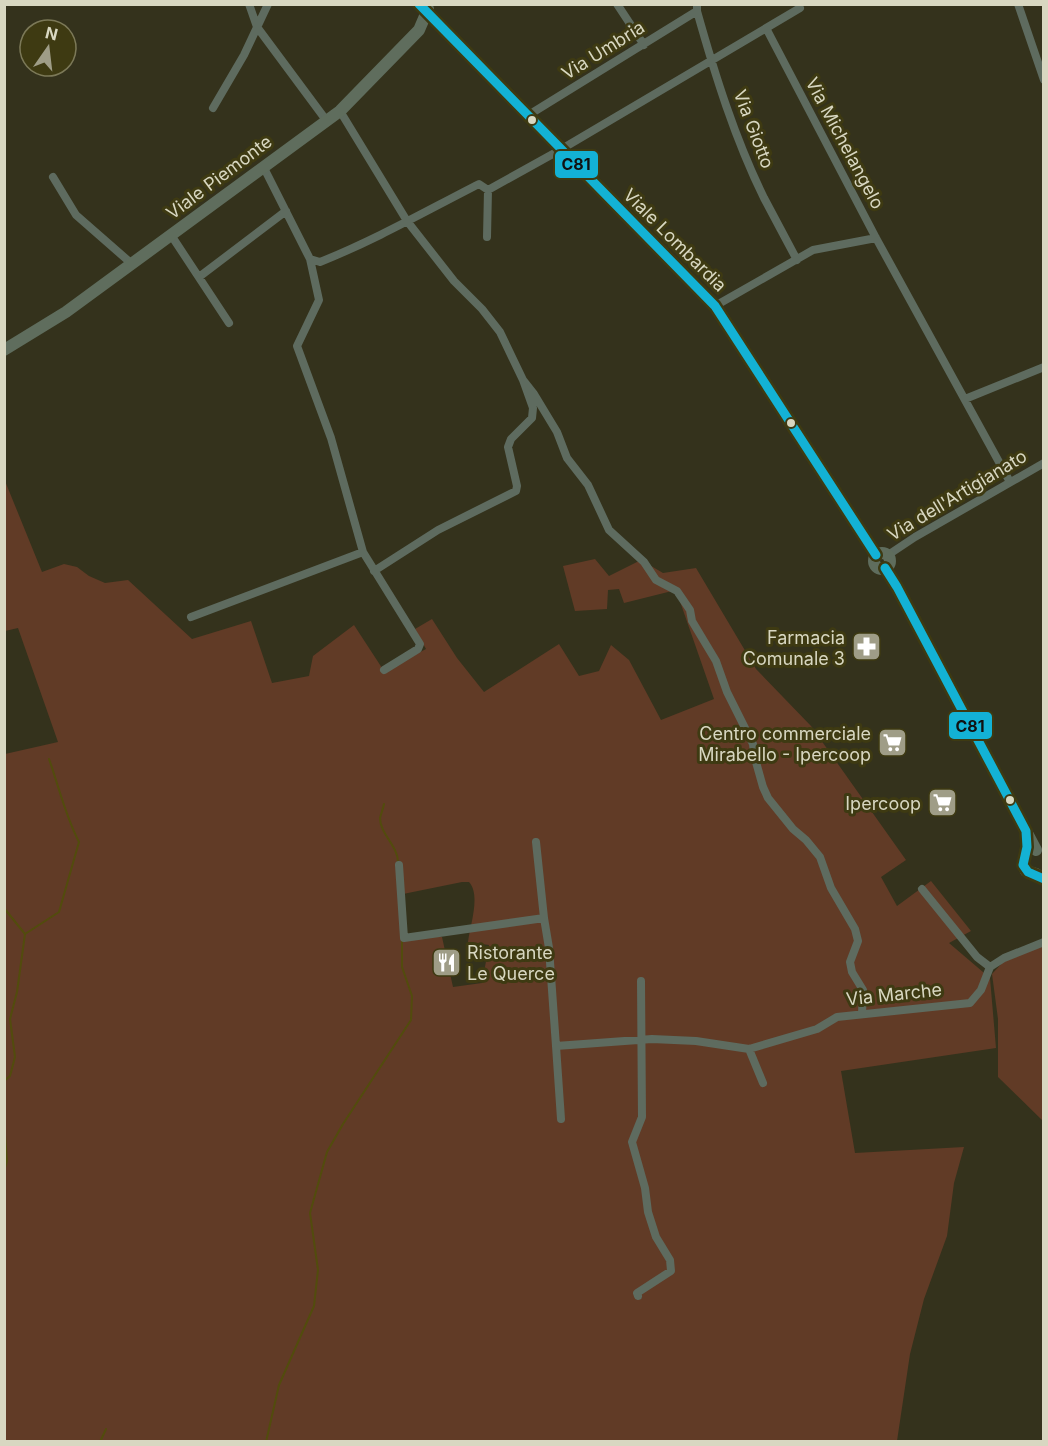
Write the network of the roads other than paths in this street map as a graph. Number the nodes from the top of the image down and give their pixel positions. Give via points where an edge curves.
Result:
1 (249, 4) edge
2 (268, 4) edge
3 (617, 4) edge
4 (1018, 4) edge
5 (425, 8) edge
6 (697, 8) edge
7 (800, 8) dead end
8 (257, 27) junction
9 (766, 28) junction
10 (644, 45) junction
11 (711, 59) junction
12 (1044, 80) edge
13 (213, 108) dead end
14 (340, 111) junction
15 (527, 116) junction
16 (326, 120) junction
17 (560, 150) junction
18 (263, 166) junction
19 (53, 177) dead end
20 (488, 190) junction
21 (285, 211) junction
22 (407, 221) junction
23 (171, 235) junction
24 (487, 237) dead end
25 (876, 238) junction
26 (310, 259) junction
27 (797, 260) junction
28 (132, 264) junction
29 (199, 277) junction
30 (715, 306) junction
31 (229, 323) dead end
32 (8, 348) edge
33 (1044, 367) edge
34 (522, 380) junction
35 (965, 399) junction
36 (1044, 463) edge
37 (1010, 482) junction
38 (363, 552) junction
39 (882, 555) junction
40 (374, 571) junction
41 (191, 617) dead end
42 (384, 670) dead end
43 (536, 842) dead end
44 (1035, 853) edge
45 (399, 865) dead end
46 (1041, 874) edge
47 (922, 889) dead end
48 (544, 918) junction
49 (1044, 942) edge
50 (990, 968) junction
51 (641, 981) dead end
52 (862, 1014) junction
53 (642, 1041) junction
54 (556, 1046) junction
55 (750, 1049) junction
56 (763, 1083) dead end
57 (561, 1119) dead end
58 (638, 1296) dead end

1 - 8 street
2 - 8 street
3 - 10 street
4 - 12 street
5 - 14 main road, Viale Piemonte via 420,30
5 - 15 main road, Viale Lombardia
6 - 10 street, Via Umbria
6 - 11 street, Via Giotto
7 - 9 street
8 - 13 street
8 - 16 street
9 - 11 street
9 - 25 street, Via Michelangelo
10 - 15 street, Via Umbria
11 - 17 street
11 - 27 street, Via Giotto via 759,187
14 - 16 main road, Viale Piemonte
14 - 22 street
15 - 17 main road, Viale Lombardia
16 - 18 main road, Viale Piemonte
17 - 20 street
17 - 30 main road, Viale Lombardia
18 - 21 street
18 - 23 main road, Viale Piemonte
19 - 28 street via 76,215
20 - 22 street via 479,184
20 - 24 street
21 - 26 street
21 - 29 street
22 - 26 street via 320,262
22 - 34 street via 500,332
23 - 28 main road, Viale Piemonte
23 - 29 street
25 - 27 street via 813,250
25 - 35 street, Via Michelangelo
26 - 38 street via 319,300 297,346 331,438
27 - 30 street
28 - 32 main road, Viale Piemonte
29 - 31 street
30 - 39 main road, Viale Lombardia
33 - 35 street
34 - 40 street via 532,418 511,438 508,447 516,491 438,530
34 - 52 street via 556,432 567,458 588,485 609,530 644,562 656,580 677,591 690,610 753,744 768,798 820,857 831,888 855,929 858,941 850,962 863,990
35 - 37 street, Via Michelangelo
36 - 37 street, Via dell'Artigianato
37 - 39 street, Via dell'Artigianato
38 - 40 street
38 - 41 street
39 - 44 main road, Viale Lombardia via 874,559 874,564 885,568 897,587
40 - 42 street via 420,644
43 - 48 street
44 - 46 main road via 1022,862 1029,873
45 - 48 street via 404,938
47 - 50 street
48 - 54 street
49 - 50 street
50 - 52 street, Via Marche via 970,1004
51 - 53 street
52 - 55 street, Via Marche via 837,1017 817,1029
53 - 54 street, Via Marche
53 - 55 street, Via Marche via 696,1041
53 - 58 street via 642,1118 632,1142 648,1212 656,1237 670,1260 671,1271
54 - 57 street
55 - 56 street

